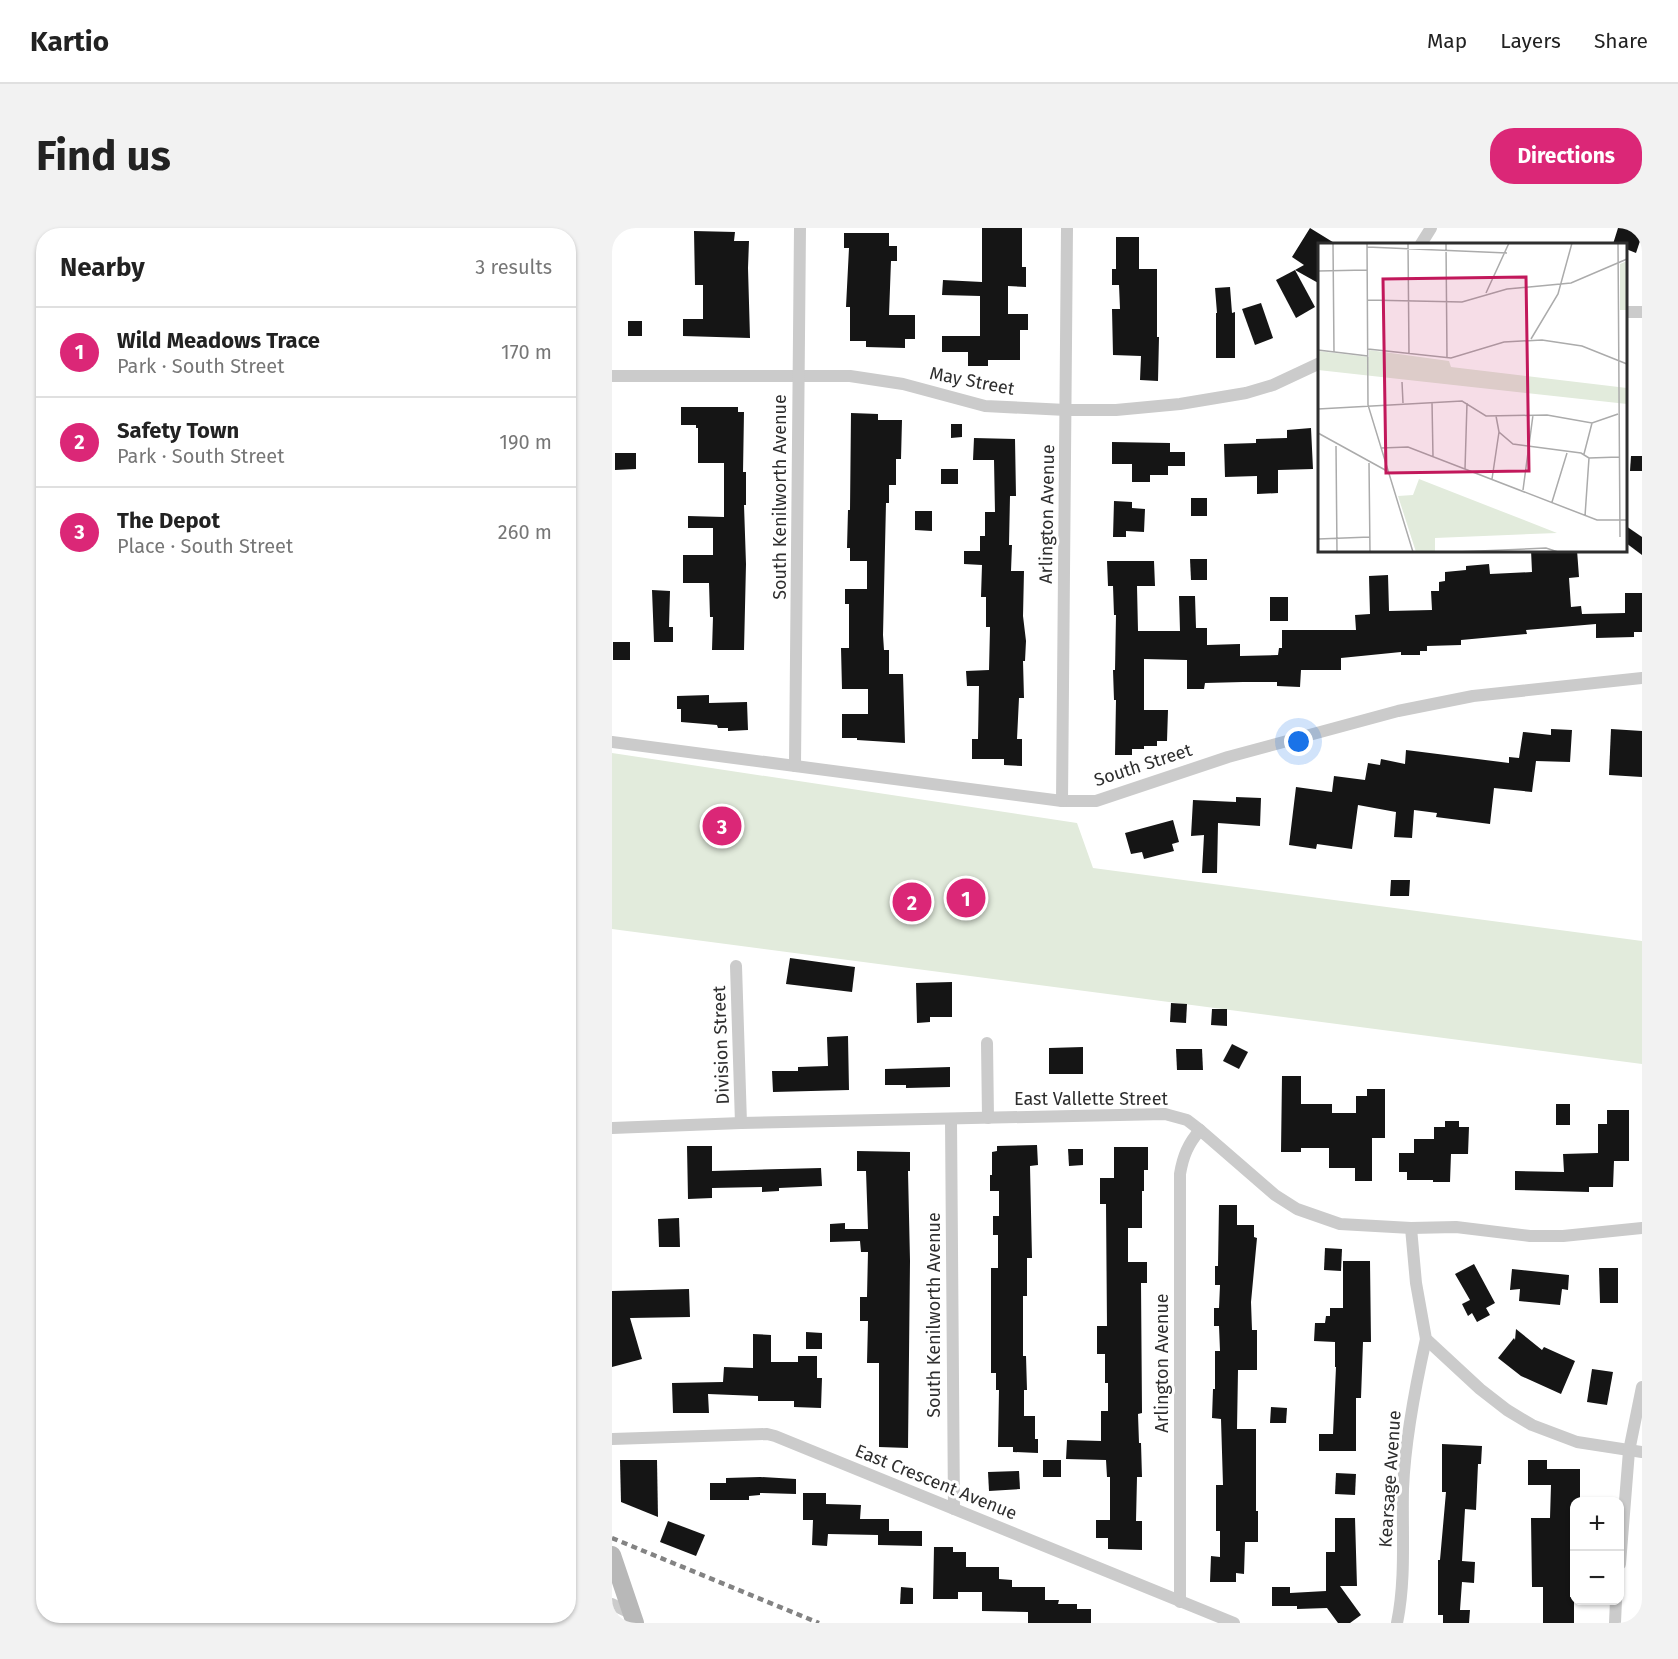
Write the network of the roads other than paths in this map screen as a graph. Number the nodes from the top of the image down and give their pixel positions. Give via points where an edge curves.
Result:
1 (800, 228) edge
2 (1067, 228) edge
3 (1431, 228) edge
4 (1423, 243) edge
5 (1318, 364) edge
6 (612, 376) edge
7 (798, 376) junction
8 (1066, 410) junction
9 (1642, 678) edge
10 (612, 742) edge
11 (795, 766) junction
12 (1062, 801) junction
13 (736, 966) dead end
14 (987, 1043) dead end
15 (988, 1118) junction
16 (951, 1119) junction
17 (741, 1123) junction
18 (612, 1128) edge
19 (1200, 1130) junction
20 (1411, 1228) junction
21 (1642, 1228) edge
22 (1426, 1339) junction
23 (1642, 1387) edge
24 (612, 1439) edge
25 (1629, 1450) junction
26 (1642, 1452) edge
27 (954, 1509) junction
28 (1621, 1551) edge
29 (612, 1555) edge
30 (1180, 1602) junction
31 (612, 1604) edge
32 (1616, 1605) edge
33 (634, 1618) edge
34 (1234, 1623) edge
35 (1397, 1623) edge
36 (1615, 1623) edge

1 - 7 street, South Kenilworth Avenue
2 - 8 street, Arlington Avenue
3 - 4 street
5 - 8 street, May Street via 1246,393 1149,408
6 - 7 street, May Street
7 - 8 street, May Street via 850,376 903,384 985,405
7 - 11 street, South Kenilworth Avenue
8 - 12 street, Arlington Avenue
9 - 12 street, South Street via 1473,696 1398,711 1228,757 1096,801
10 - 11 street, South Street
11 - 12 street, South Street
13 - 17 street, Division Street
14 - 15 street
15 - 16 street, East Vallette Street
15 - 19 street, East Vallette Street via 1165,1114 1187,1120
16 - 17 street, East Vallette Street
16 - 27 street, South Kenilworth Avenue
17 - 18 street, East Vallette Street
19 - 20 street, East Vallette Street via 1275,1195 1297,1209 1341,1224
19 - 30 street, Arlington Avenue via 1183,1156 1180,1174
20 - 21 street, East Vallette Street via 1456,1227 1530,1236
20 - 22 street
22 - 25 street via 1480,1389 1532,1425 1577,1442
22 - 35 street, Kearsage Avenue via 1414,1391 1405,1474
23 - 25 street
24 - 27 street, East Crescent Avenue via 766,1434
25 - 26 street
25 - 28 street
27 - 30 street, East Crescent Avenue
29 - 33 main road
30 - 34 street, East Crescent Avenue
31 - 33 street
32 - 36 street

